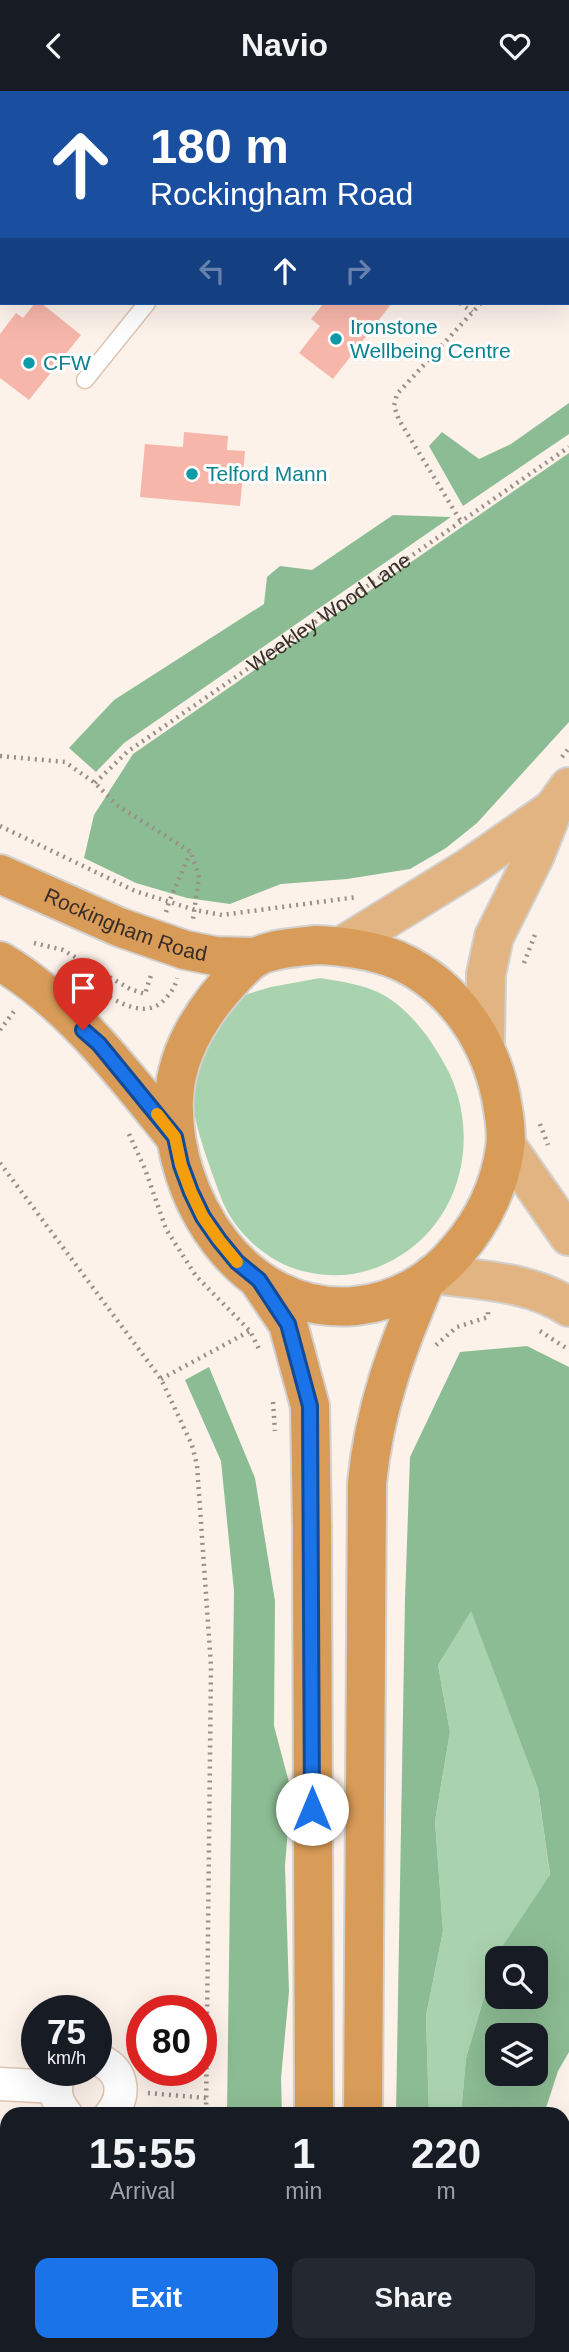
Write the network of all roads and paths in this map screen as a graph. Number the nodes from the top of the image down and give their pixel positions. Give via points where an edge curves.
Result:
1 (144, 305) edge
2 (463, 305) edge
3 (479, 305) edge
4 (472, 312) junction
5 (85, 380) dead end
6 (569, 447) edge
7 (460, 520) junction
8 (0, 756) edge
9 (95, 783) junction
10 (561, 798) edge
11 (0, 826) edge
12 (191, 852) junction
13 (0, 874) edge
14 (370, 893) dead end
15 (169, 902) junction
16 (167, 910) dead end
17 (195, 910) junction
18 (194, 918) dead end
19 (342, 946) junction
20 (14, 951) edge
21 (257, 957) junction
22 (516, 961) dead end
23 (523, 964) dead end
24 (153, 970) dead end
25 (178, 976) dead end
26 (81, 981) dead end
27 (485, 1044) junction
28 (537, 1115) dead end
29 (123, 1122) dead end
30 (175, 1137) junction
31 (506, 1145) junction
32 (551, 1153) dead end
33 (0, 1163) edge
34 (569, 1235) edge
35 (430, 1277) junction
36 (259, 1280) junction
37 (488, 1304) dead end
38 (569, 1307) edge
39 (488, 1317) junction
40 (497, 1317) dead end
41 (532, 1326) dead end
42 (250, 1331) junction
43 (569, 1350) edge
44 (430, 1356) dead end
45 (264, 1360) dead end
46 (161, 1379) junction
47 (112, 2068) edge
48 (0, 2084) edge
49 (61, 2090) edge
50 (146, 2092) dead end
51 (206, 2098) junction
52 (116, 2107) edge
53 (206, 2107) edge
54 (314, 2107) edge
55 (363, 2107) edge

1 - 5 lane
2 - 4 path
3 - 4 path
4 - 7 path via 397,394 394,406
6 - 7 path, Weekley Wood Lane
7 - 9 path, Weekley Wood Lane via 127,752
8 - 9 path via 65,762
9 - 12 path via 118,806
10 - 19 main road via 470,867
10 - 27 main road via 494,937 485,974
11 - 15 path via 135,891
12 - 15 path
12 - 17 path via 199,877
13 - 21 highway, Rockingham Road via 119,927 186,950
14 - 17 path via 222,915
15 - 16 path
15 - 17 path
17 - 18 path
19 - 21 highway via 317,945
19 - 27 highway via 411,967 450,998
20 - 24 path via 63,950 145,994
20 - 30 highway via 41,991 99,1044
21 - 30 highway via 226,985 200,1018 183,1055 174,1095
22 - 23 path
25 - 26 path via 161,1004 148,1010 124,1005
27 - 31 highway via 499,1080
28 - 32 path
29 - 42 path via 166,1229 196,1276
30 - 36 highway via 181,1165 203,1217 237,1262
31 - 34 main road
31 - 35 highway via 484,1215 466,1242
33 - 46 path
35 - 36 highway via 403,1294 354,1306 304,1301
35 - 38 main road via 505,1283 544,1293
35 - 55 highway via 401,1338 383,1393 367,1483
36 - 54 highway via 288,1324 310,1406
37 - 39 path
39 - 40 path
39 - 44 path via 457,1327 436,1344
41 - 43 path
42 - 45 path
42 - 46 path
46 - 51 path via 197,1465 207,1580 211,1666
47 - 52 street via 121,2084
48 - 49 street
50 - 51 path
51 - 53 path

